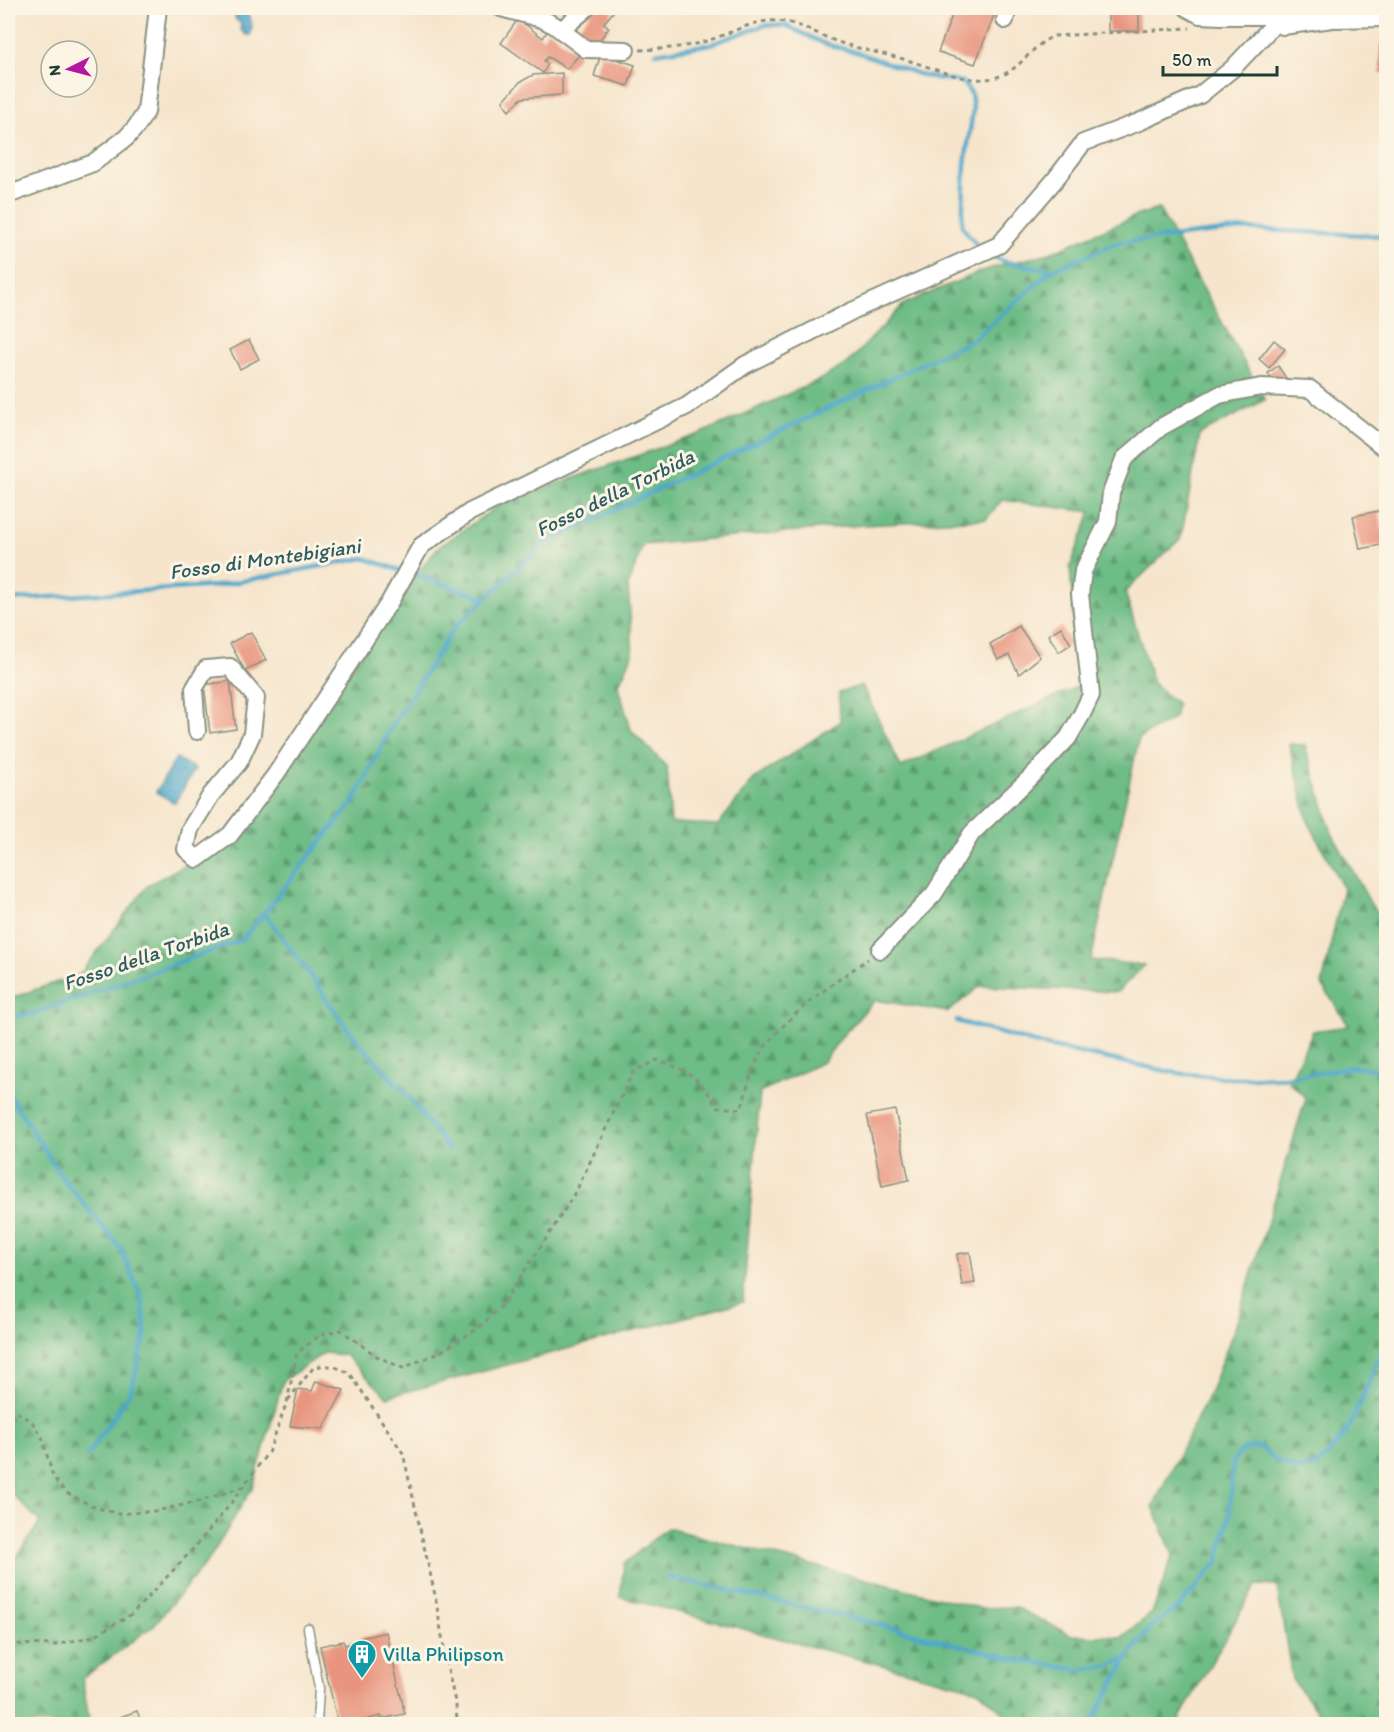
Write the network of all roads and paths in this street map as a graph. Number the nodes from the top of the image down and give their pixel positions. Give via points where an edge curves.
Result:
1 (158, 8) edge
2 (501, 8) edge
3 (587, 8) edge
4 (1187, 8) edge
5 (1307, 8) edge
6 (1386, 18) edge
7 (1278, 22) junction
8 (1193, 28) dead end
9 (561, 30) junction
10 (626, 50) joint
11 (8, 195) edge
12 (1386, 448) edge
13 (197, 731) dead end
14 (880, 950) joint
15 (286, 1402) junction
16 (8, 1410) edge
17 (243, 1486) junction
18 (308, 1628) dead end
19 (8, 1644) edge
20 (317, 1725) edge
21 (455, 1725) edge

1 - 11 street via 146,112 136,127 93,163
2 - 9 street via 542,19
3 - 9 street
4 - 7 street via 1200,15
5 - 7 street
6 - 7 street
7 - 13 street via 1200,95 1083,143 999,245 852,311 745,365 687,406 470,512 422,546 276,774 230,835 197,859 186,849 190,829 211,795 239,762 252,734 256,698 230,667 206,669 194,689
8 - 10 path via 1054,36 1010,72 997,77 968,77 841,43 794,23 774,20 683,47
9 - 10 street via 586,49
12 - 14 street via 1310,389 1261,387 1220,395 1161,427 1124,459 1111,494 1108,522 1083,571 1080,594 1090,695 1082,714 1068,738 972,833 934,894
14 - 15 path via 778,1030 760,1054 741,1109 718,1107 704,1085 677,1066 657,1060 633,1072 577,1189 501,1306 479,1328 438,1353 403,1368 378,1357 341,1330 320,1335 297,1353
15 - 17 path via 269,1451
15 - 21 path via 313,1368 341,1368 351,1375 403,1453 435,1595 456,1707
16 - 17 path via 32,1422 42,1437 53,1477 65,1492 92,1506 118,1514 156,1510 201,1501
17 - 19 path via 195,1547 132,1614 94,1636 55,1645
18 - 20 lane via 319,1689

